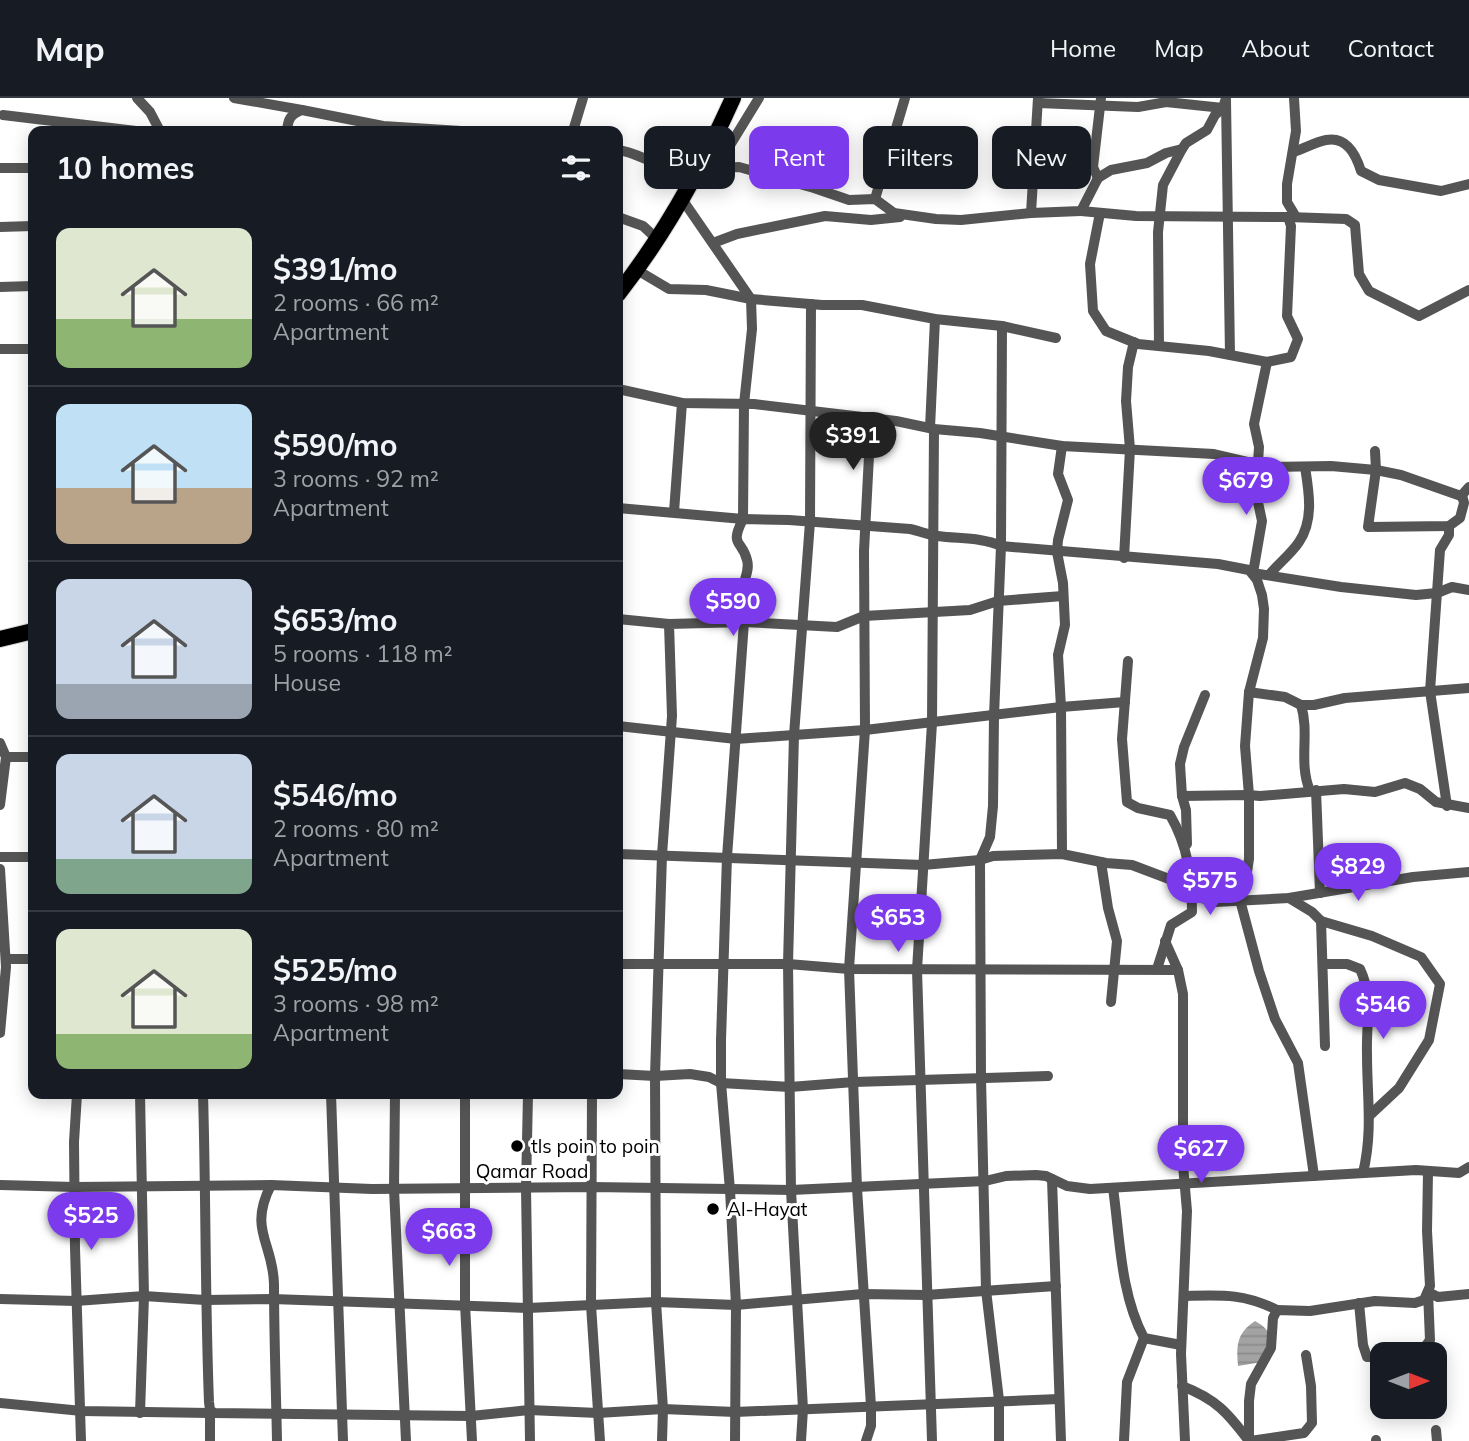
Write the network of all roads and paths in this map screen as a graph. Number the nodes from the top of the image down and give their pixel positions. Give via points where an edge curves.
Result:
1 (137, 98) edge
2 (234, 98) edge
3 (583, 98) edge
4 (733, 98) edge
5 (759, 98) edge
6 (905, 98) edge
7 (1294, 98) edge
8 (1166, 100) edge
9 (1038, 101) edge
10 (1101, 102) edge
11 (1225, 102) edge
12 (302, 110) junction
13 (3, 115) dead end
14 (94, 126) edge
15 (157, 126) edge
16 (288, 126) edge
17 (383, 126) edge
18 (575, 126) edge
19 (719, 126) edge
20 (735, 137) edge
21 (1182, 149) junction
22 (623, 151) edge
23 (1293, 152) junction
24 (644, 159) edge
25 (0, 168) edge
26 (735, 168) edge
27 (28, 169) edge
28 (1098, 178) junction
29 (1469, 184) edge
30 (687, 189) edge
31 (682, 199) junction
32 (875, 199) junction
33 (1081, 211) junction
34 (1031, 213) junction
35 (1100, 213) junction
36 (914, 215) junction
37 (1160, 216) junction
38 (1292, 217) junction
39 (1228, 218) junction
40 (623, 219) edge
41 (28, 226) edge
42 (0, 227) edge
43 (657, 239) junction
44 (713, 243) junction
45 (637, 270) junction
46 (28, 286) edge
47 (0, 287) edge
48 (623, 288) edge
49 (1469, 290) edge
50 (751, 299) junction
51 (811, 304) junction
52 (935, 319) junction
53 (1002, 326) junction
54 (1056, 338) dead end
55 (1134, 342) junction
56 (1158, 346) junction
57 (0, 349) edge
58 (28, 349) edge
59 (1230, 355) junction
60 (1267, 362) junction
61 (623, 390) edge
62 (682, 403) junction
63 (744, 404) junction
64 (809, 411) junction
65 (871, 418) junction
66 (932, 429) junction
67 (1001, 437) junction
68 (1062, 446) junction
69 (1130, 449) junction
70 (1375, 451) dead end
71 (1258, 466) junction
72 (1305, 467) junction
73 (1376, 470) junction
74 (1466, 491) edge
75 (623, 508) edge
76 (674, 512) junction
77 (743, 519) junction
78 (810, 522) junction
79 (1449, 526) junction
80 (867, 528) junction
81 (932, 535) junction
82 (1001, 547) junction
83 (1057, 552) junction
84 (1124, 558) junction
85 (1253, 573) junction
86 (1269, 575) junction
87 (1469, 590) edge
88 (1437, 593) junction
89 (1063, 596) junction
90 (998, 601) junction
91 (932, 612) junction
92 (864, 616) junction
93 (623, 620) edge
94 (744, 622) junction
95 (668, 624) junction
96 (801, 624) junction
97 (28, 632) edge
98 (0, 639) edge
99 (1128, 660) dead end
100 (1469, 688) edge
101 (1430, 691) junction
102 (1249, 692) junction
103 (1205, 695) dead end
104 (1125, 702) junction
105 (1301, 705) junction
106 (1062, 707) junction
107 (994, 716) junction
108 (932, 723) junction
109 (623, 727) edge
110 (865, 730) junction
111 (671, 732) junction
112 (794, 735) junction
113 (736, 739) junction
114 (0, 743) edge
115 (6, 757) junction
116 (28, 757) edge
117 (1313, 790) junction
118 (1249, 795) junction
119 (1182, 796) junction
120 (0, 805) edge
121 (1447, 806) junction
122 (1469, 808) edge
123 (1187, 851) junction
124 (1062, 853) junction
125 (623, 855) edge
126 (662, 855) junction
127 (0, 857) edge
128 (28, 857) edge
129 (727, 858) junction
130 (791, 860) junction
131 (980, 860) junction
132 (1101, 862) junction
133 (856, 863) junction
134 (923, 865) junction
135 (0, 869) edge
136 (1469, 872) edge
137 (1191, 890) junction
138 (1320, 892) junction
139 (1289, 898) junction
140 (1237, 900) junction
141 (1321, 921) junction
142 (1165, 941) junction
143 (6, 959) junction
144 (28, 959) edge
145 (657, 963) junction
146 (723, 963) junction
147 (623, 964) edge
148 (788, 964) junction
149 (1324, 964) junction
150 (1116, 968) junction
151 (849, 969) junction
152 (1157, 969) junction
153 (917, 970) junction
154 (981, 970) junction
155 (1178, 970) junction
156 (1111, 1002) dead end
157 (0, 1033) edge
158 (1325, 1046) dead end
159 (623, 1074) edge
160 (655, 1076) junction
161 (1048, 1076) dead end
162 (981, 1078) junction
163 (919, 1080) junction
164 (854, 1082) junction
165 (721, 1083) junction
166 (790, 1087) junction
167 (77, 1099) edge
168 (140, 1099) edge
169 (203, 1099) edge
170 (331, 1099) edge
171 (395, 1099) edge
172 (465, 1099) edge
173 (528, 1099) edge
174 (592, 1099) edge
175 (1369, 1116) junction
176 (1466, 1171) edge
177 (1428, 1172) junction
178 (1363, 1173) junction
179 (1314, 1176) junction
180 (985, 1181) junction
181 (1056, 1182) junction
182 (922, 1183) junction
183 (1185, 1184) junction
184 (0, 1185) edge
185 (206, 1185) junction
186 (271, 1185) junction
187 (140, 1186) junction
188 (75, 1187) junction
189 (592, 1187) junction
190 (333, 1188) junction
191 (526, 1188) junction
192 (857, 1188) junction
193 (1113, 1188) junction
194 (394, 1189) junction
195 (464, 1189) junction
196 (656, 1189) junction
197 (730, 1190) junction
198 (791, 1190) junction
199 (1056, 1286) junction
200 (986, 1290) junction
201 (1428, 1292) junction
202 (863, 1294) junction
203 (1469, 1294) edge
204 (926, 1295) junction
205 (144, 1296) junction
206 (1184, 1296) junction
207 (0, 1299) edge
208 (272, 1299) junction
209 (205, 1300) junction
210 (76, 1301) junction
211 (797, 1301) junction
212 (338, 1302) junction
213 (656, 1302) junction
214 (398, 1303) junction
215 (1359, 1303) junction
216 (465, 1304) junction
217 (591, 1305) junction
218 (736, 1305) junction
219 (528, 1308) junction
220 (1278, 1310) junction
221 (1144, 1338) junction
222 (1429, 1342) edge
223 (1181, 1345) junction
224 (1306, 1355) dead end
225 (1370, 1357) edge
226 (1182, 1386) junction
227 (1059, 1399) junction
228 (999, 1400) junction
229 (0, 1403) edge
230 (932, 1403) junction
231 (871, 1406) junction
232 (663, 1409) junction
233 (803, 1409) junction
234 (529, 1410) junction
235 (82, 1411) junction
236 (210, 1411) junction
237 (277, 1412) junction
238 (735, 1412) junction
239 (140, 1413) junction
240 (342, 1413) junction
241 (405, 1413) junction
242 (598, 1413) junction
243 (471, 1416) junction
244 (81, 1441) edge
245 (210, 1441) edge
246 (277, 1441) edge
247 (343, 1441) edge
248 (406, 1441) edge
249 (472, 1441) edge
250 (530, 1441) edge
251 (600, 1441) edge
252 (662, 1441) edge
253 (735, 1441) edge
254 (802, 1441) edge
255 (866, 1441) edge
256 (932, 1441) edge
257 (999, 1441) edge
258 (1061, 1441) edge
259 (1124, 1441) edge
260 (1185, 1441) edge
261 (1250, 1441) edge

1 - 15 street
2 - 12 street
3 - 18 street
4 - 19 highway
5 - 20 street
6 - 32 street
7 - 23 street
8 - 10 street via 1139,107
8 - 11 street
9 - 10 street
9 - 34 street
10 - 28 street via 1093,167
11 - 21 street via 1207,130
11 - 39 street
12 - 16 street via 292,115
12 - 17 street
13 - 14 street
21 - 28 street
21 - 37 street via 1163,185
22 - 24 street
23 - 29 street via 1327,139 1355,151 1361,171 1379,180 1441,191
23 - 38 street via 1287,184
25 - 27 street
26 - 32 street via 849,200
28 - 33 street
30 - 31 highway
31 - 43 highway
31 - 44 street
32 - 36 street via 894,213
33 - 34 street
33 - 35 street
34 - 36 street via 961,220
35 - 37 street
35 - 55 street via 1090,264 1093,310 1106,331
36 - 44 street via 871,220 825,216
37 - 39 street
37 - 56 street
38 - 39 street
38 - 49 street via 1346,219 1355,225 1359,274 1369,292 1419,316
38 - 60 street via 1287,316 1297,339 1291,356
39 - 59 street
40 - 43 street via 643,226
41 - 42 street
43 - 45 highway
44 - 50 street
45 - 48 highway
45 - 50 street via 669,289
46 - 47 street
50 - 51 street
50 - 63 street
51 - 52 street via 862,305
51 - 64 street
52 - 53 street
52 - 66 street
53 - 54 street
53 - 67 street
55 - 56 street
55 - 69 street via 1126,401
56 - 59 street
57 - 58 street
59 - 60 street
60 - 71 street via 1254,424
61 - 62 street
62 - 63 street
62 - 76 street
63 - 64 street
63 - 77 street
64 - 65 street
64 - 78 street
65 - 66 street
65 - 80 street
66 - 67 street
66 - 81 street
67 - 68 street
67 - 82 street
68 - 69 street
68 - 83 street via 1057,468 1068,505
69 - 71 street via 1214,454
69 - 84 street
70 - 73 street
71 - 72 street
71 - 85 street via 1256,493 1262,521
72 - 73 street
72 - 86 street via 1306,530
73 - 74 street via 1458,496
73 - 79 street via 1368,527
74 - 79 street via 1460,518
75 - 76 street
76 - 77 street
77 - 78 street
77 - 94 street via 737,541 748,561 742,590
78 - 80 street
78 - 96 street
79 - 88 street via 1440,550
80 - 81 street
80 - 92 street
81 - 82 street via 988,541
81 - 91 street
82 - 83 street
82 - 90 street
83 - 84 street
83 - 89 street
84 - 85 street via 1218,564
85 - 86 street
85 - 102 street via 1262,595 1263,638
86 - 88 street via 1341,587
87 - 88 street via 1452,587
88 - 101 street
89 - 90 street
89 - 106 street via 1065,634 1058,655
90 - 91 street via 970,610
90 - 107 street
91 - 92 street
91 - 108 street
92 - 96 street via 837,626
92 - 110 street
93 - 95 street
94 - 95 street
94 - 96 street
94 - 113 street
95 - 111 street
96 - 112 street
97 - 98 highway
99 - 104 street
100 - 101 street
101 - 105 street
101 - 121 street
102 - 105 street via 1285,697
102 - 118 street via 1245,746
103 - 119 street via 1184,747
104 - 106 street
104 - 123 street via 1122,739 1127,802 1170,815
105 - 117 street via 1306,733 1303,771
106 - 107 street
106 - 124 street
107 - 108 street
107 - 131 street via 992,827
108 - 110 street
108 - 134 street
109 - 111 street
110 - 112 street
110 - 133 street
111 - 113 street
111 - 126 street
112 - 113 street
112 - 130 street
113 - 129 street
114 - 115 street
115 - 116 street
115 - 120 street
117 - 118 street
117 - 121 street via 1375,792 1405,783
117 - 138 street
118 - 119 street
118 - 140 street via 1249,859
119 - 123 street
121 - 122 street
123 - 137 street
124 - 131 street
124 - 132 street
125 - 126 street
126 - 129 street
126 - 145 street
127 - 128 street
129 - 130 street
129 - 146 street
130 - 133 street
130 - 148 street
131 - 134 street
131 - 154 street
132 - 137 street via 1132,865
132 - 150 street via 1117,941
133 - 134 street
133 - 151 street
134 - 153 street
135 - 143 street
136 - 138 street
137 - 140 street via 1215,902
137 - 142 street via 1192,912 1171,925
138 - 139 street
139 - 140 street
139 - 141 street
140 - 179 street via 1275,1019 1298,1063
141 - 149 street
141 - 175 street via 1421,957 1440,984 1429,1040 1399,1088
142 - 152 street
142 - 155 street
143 - 144 street
143 - 157 street
145 - 146 street
145 - 147 street
145 - 160 street
146 - 148 street
146 - 165 street
148 - 151 street
148 - 166 street
149 - 158 street
149 - 175 street via 1360,969 1368,985
150 - 152 street
150 - 154 street
150 - 156 street
151 - 153 street
151 - 164 street
152 - 155 street
153 - 154 street
153 - 163 street
154 - 162 street
155 - 183 street via 1184,994
159 - 160 street
160 - 165 street via 698,1074
160 - 196 street
161 - 162 street
162 - 163 street
162 - 180 street
163 - 164 street
163 - 182 street
164 - 166 street
164 - 192 street
165 - 166 street
165 - 197 street
166 - 198 street
167 - 188 street
168 - 187 street
169 - 185 street
170 - 190 street
171 - 194 street
172 - 195 street
173 - 191 street
174 - 189 street
175 - 178 street via 1370,1144
176 - 177 street, Qamar Road
177 - 178 street, Qamar Road
177 - 201 street
178 - 179 street, Qamar Road
179 - 183 street, Qamar Road
180 - 181 street, Qamar Road via 1006,1175 1036,1175
180 - 182 street, Qamar Road
180 - 200 street
181 - 193 street, Qamar Road
181 - 199 street
182 - 192 street, Qamar Road
182 - 204 street
183 - 193 street, Qamar Road
183 - 206 street
184 - 188 street, Qamar Road
185 - 186 street, Qamar Road
185 - 187 street, Qamar Road
185 - 209 street
186 - 190 street, Qamar Road
186 - 208 street via 260,1219 274,1282
187 - 188 street, Qamar Road
187 - 205 street
188 - 210 street
189 - 191 street, Qamar Road
189 - 196 street, Qamar Road
189 - 217 street
190 - 194 street, Qamar Road
190 - 212 street
191 - 195 street, Qamar Road
191 - 219 street
192 - 198 street, Qamar Road
192 - 202 street
193 - 221 street via 1128,1298
194 - 195 street, Qamar Road
194 - 214 street
195 - 216 street
196 - 197 street, Qamar Road
196 - 213 street
197 - 198 street, Qamar Road
197 - 218 street
198 - 211 street
199 - 200 street
199 - 227 street
200 - 204 street
200 - 228 street
201 - 203 street via 1438,1297
201 - 215 street via 1424,1300 1415,1303
201 - 222 street
202 - 204 street
202 - 211 street
202 - 231 street
204 - 230 street
205 - 209 street
205 - 210 street
205 - 239 street
206 - 220 street via 1256,1299
206 - 223 street
207 - 210 street
208 - 209 street
208 - 212 street
208 - 237 street
209 - 236 street
210 - 235 street
211 - 218 street
211 - 233 street
212 - 214 street
212 - 240 street
213 - 217 street
213 - 218 street
213 - 232 street
214 - 216 street
214 - 241 street
215 - 220 street via 1310,1311
215 - 225 street via 1363,1345
216 - 219 street
216 - 243 street
217 - 219 street
217 - 242 street
218 - 238 street
219 - 234 street
220 - 261 street via 1271,1348 1251,1384
221 - 223 street
221 - 259 street via 1127,1382
223 - 226 street
224 - 261 street via 1312,1423 1304,1433
226 - 260 street
226 - 261 street via 1206,1395
227 - 228 street
227 - 258 street
228 - 230 street
228 - 257 street
229 - 235 street
230 - 231 street
230 - 256 street
231 - 233 street
231 - 255 street via 872,1426
232 - 238 street
232 - 242 street
232 - 252 street
233 - 238 street
233 - 254 street
234 - 242 street
234 - 243 street
234 - 250 street
235 - 239 street
235 - 244 street
236 - 237 street
236 - 239 street
236 - 245 street
237 - 240 street
237 - 246 street
238 - 253 street
240 - 241 street
240 - 247 street
241 - 243 street
241 - 248 street
242 - 251 street
243 - 249 street

